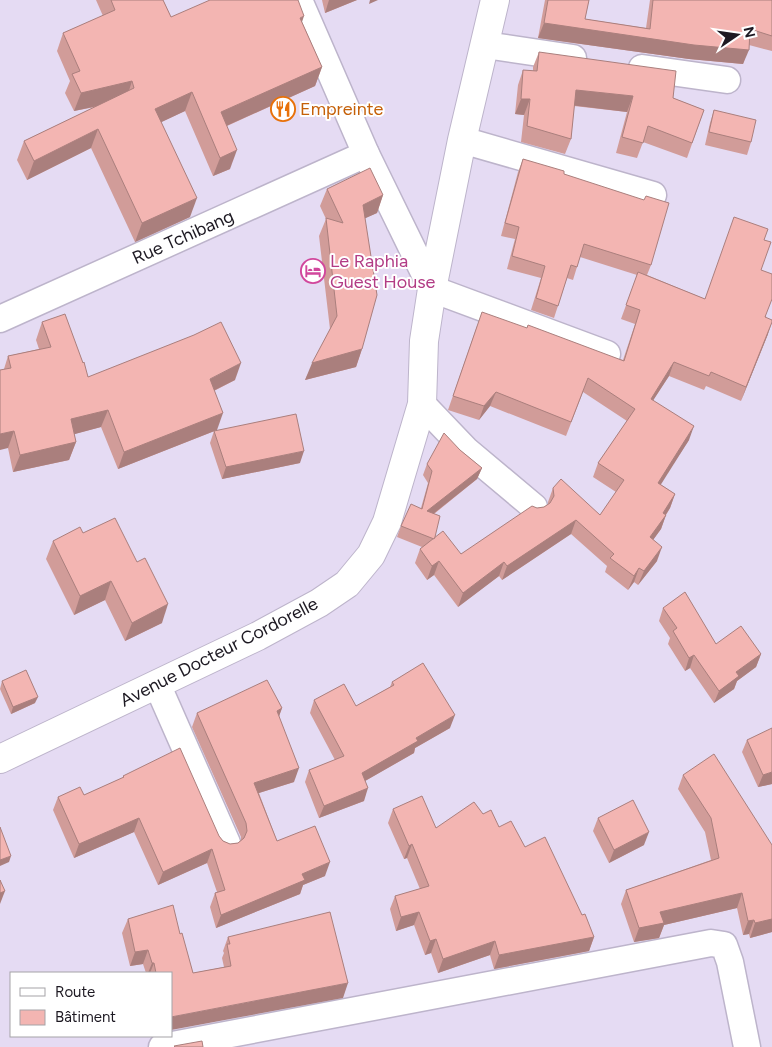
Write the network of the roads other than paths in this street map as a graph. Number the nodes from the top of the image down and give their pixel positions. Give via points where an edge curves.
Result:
1 (299, 0) edge
2 (495, 0) edge
3 (485, 46) junction
4 (592, 61) edge
5 (621, 65) edge
6 (727, 80) dead end
7 (462, 140) junction
8 (366, 154) junction
9 (654, 195) dead end
10 (432, 289) junction
11 (0, 320) edge
12 (608, 354) edge
13 (422, 404) junction
14 (534, 508) edge
15 (157, 684) junction
16 (0, 759) edge
17 (227, 843) edge
18 (214, 1042) edge
19 (162, 1047) edge
20 (747, 1047) edge

1 - 8 street
2 - 3 street, Avenue Docteur Cordorelle
3 - 4 street
3 - 7 street, Avenue Docteur Cordorelle
5 - 6 street
7 - 9 street
7 - 10 street, Avenue Docteur Cordorelle
8 - 10 street
8 - 11 street, Rue Tchibang
10 - 12 street
10 - 13 street, Avenue Docteur Cordorelle via 424,341
13 - 14 street via 466,450
13 - 15 street, Avenue Docteur Cordorelle via 386,522 371,555 347,584 258,636
15 - 16 street, Avenue Docteur Cordorelle
15 - 17 street
18 - 19 street
18 - 20 street via 711,943 724,945 730,962

